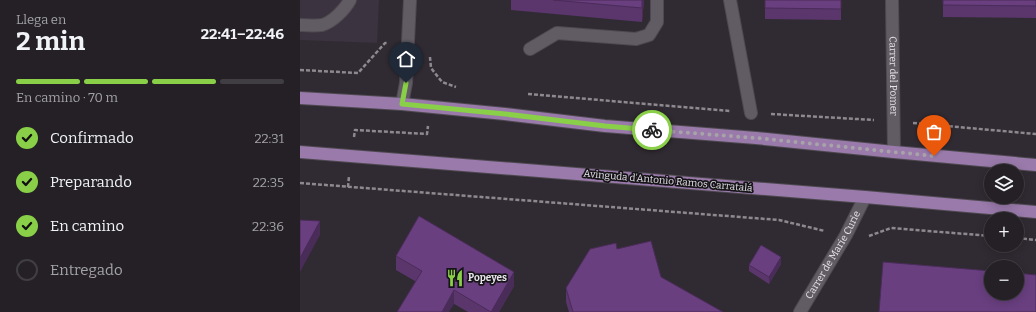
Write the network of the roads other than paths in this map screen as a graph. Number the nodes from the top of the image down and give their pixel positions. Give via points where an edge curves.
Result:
1 (350, 0) edge
2 (410, 0) edge
3 (657, 0) edge
4 (730, 0) edge
5 (892, 0) edge
6 (300, 25) edge
7 (530, 50) dead end
8 (300, 98) edge
9 (402, 104) junction
10 (751, 113) dead end
11 (300, 152) edge
12 (894, 152) junction
13 (1036, 165) edge
14 (865, 197) junction
15 (1036, 212) edge
16 (800, 312) edge

1 - 6 street via 336,17 323,24
2 - 9 street via 406,83
3 - 7 street via 657,22 649,35 636,39 557,33
4 - 10 street
5 - 12 street, Carrer del Pomer
8 - 9 main road
9 - 12 main road via 605,126
11 - 14 main road, Avinguda d'Antonio Ramos Carratalá
12 - 13 main road
14 - 15 main road, Avinguda d'Antonio Ramos Carratalá
14 - 16 street, Carrer de Marie Curie via 846,236

